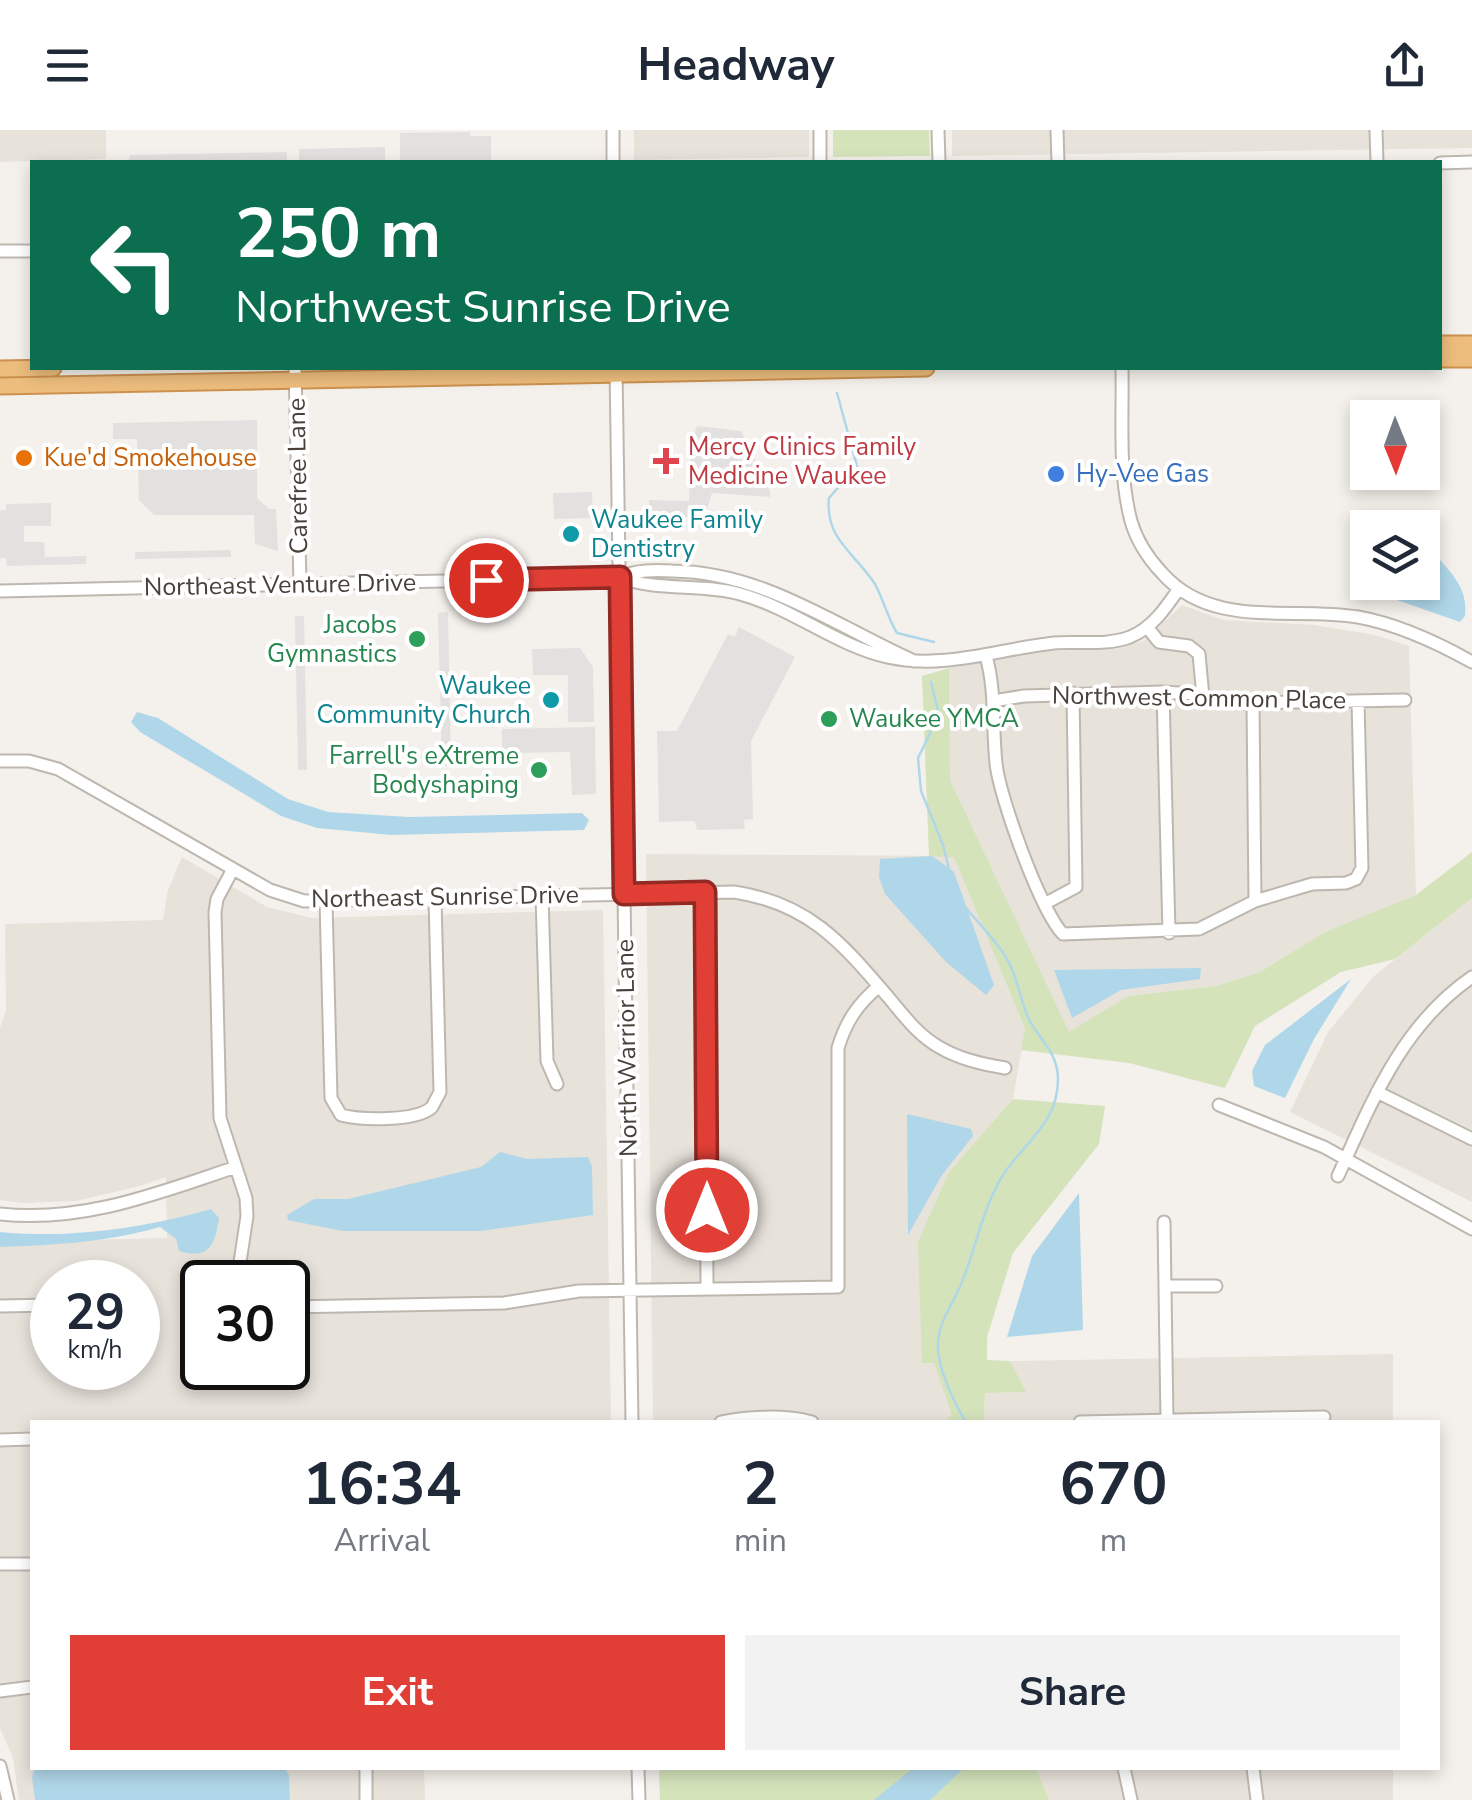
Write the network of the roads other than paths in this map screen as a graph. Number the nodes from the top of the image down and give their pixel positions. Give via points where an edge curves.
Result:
1 (613, 130) edge
2 (820, 130) edge
3 (938, 130) edge
4 (1057, 130) edge
5 (1376, 130) edge
6 (613, 160) edge
7 (820, 160) edge
8 (939, 160) edge
9 (1058, 160) edge
10 (1377, 160) edge
11 (1472, 162) edge
12 (1442, 163) edge
13 (0, 251) edge
14 (30, 251) edge
15 (1442, 344) edge
16 (1472, 344) edge
17 (1472, 359) edge
18 (1442, 360) edge
19 (30, 368) edge
20 (0, 369) edge
21 (719, 370) edge
22 (1122, 370) edge
23 (616, 371) edge
24 (296, 373) edge
25 (0, 386) edge
26 (620, 577) junction
27 (300, 584) junction
28 (1178, 590) junction
29 (0, 592) edge
30 (1147, 627) junction
31 (986, 656) junction
32 (1472, 662) edge
33 (1163, 692) junction
34 (1073, 693) junction
35 (1203, 696) junction
36 (1405, 700) dead end
37 (993, 701) junction
38 (1358, 701) junction
39 (1253, 703) junction
40 (0, 761) edge
41 (233, 868) junction
42 (705, 892) junction
43 (624, 894) junction
44 (542, 896) junction
45 (435, 899) junction
46 (1255, 901) junction
47 (326, 902) junction
48 (1046, 903) junction
49 (1170, 932) junction
50 (1472, 977) edge
51 (880, 986) junction
52 (1005, 1068) dead end
53 (557, 1084) dead end
54 (1377, 1092) junction
55 (1219, 1105) dead end
56 (1472, 1139) edge
57 (1346, 1158) junction
58 (236, 1167) junction
59 (1338, 1176) dead end
60 (0, 1214) edge
61 (1164, 1222) dead end
62 (1472, 1229) edge
63 (240, 1260) edge
64 (1166, 1286) junction
65 (1216, 1286) dead end
66 (707, 1289) junction
67 (630, 1290) junction
68 (30, 1305) edge
69 (0, 1306) edge
70 (310, 1307) edge
71 (1324, 1417) dead end
72 (632, 1420) edge
73 (731, 1420) edge
74 (804, 1420) edge
75 (1167, 1420) edge
76 (1206, 1420) edge
77 (30, 1439) edge
78 (0, 1440) edge
79 (0, 1564) edge
80 (30, 1564) edge
81 (30, 1687) edge
82 (0, 1691) edge
83 (0, 1766) edge
84 (366, 1770) edge
85 (638, 1770) edge
86 (1124, 1770) edge
87 (1253, 1770) edge
88 (8, 1800) edge
89 (366, 1800) edge
90 (638, 1800) edge
91 (1132, 1800) edge
92 (1257, 1800) edge

1 - 6 street
2 - 7 street
3 - 8 street
4 - 9 street
5 - 10 street
11 - 12 street
13 - 14 street
15 - 16 highway
17 - 18 highway
19 - 20 highway
21 - 23 highway
22 - 28 street via 1131,522 1140,547
23 - 24 highway
23 - 26 street, North Warrior Lane
24 - 25 highway
24 - 27 street, Carefree Lane
26 - 27 street, Northeast Venture Drive
26 - 31 street, Northeast Venture Drive via 760,599 863,650 914,661
26 - 43 street, North Warrior Lane
27 - 29 street, Northeast Venture Drive
28 - 30 street
28 - 32 street via 1240,612 1358,617 1421,636
30 - 31 street, Northeast Venture Drive via 1117,640
30 - 35 street via 1159,642 1190,646 1199,654
31 - 37 street
33 - 34 street, Northwest Common Place
33 - 35 street, Northwest Common Place
33 - 49 street
34 - 37 street, Northwest Common Place
34 - 48 street via 1076,881 1071,891
35 - 39 street, Northwest Common Place
36 - 38 street, Northwest Common Place
37 - 48 street via 998,776
38 - 39 street, Northwest Common Place
38 - 46 street via 1362,868 1346,883 1312,884
39 - 46 street
40 - 41 street, Northeast Sunrise Drive via 58,769
41 - 47 street, Northeast Sunrise Drive via 290,898
41 - 58 street via 215,912 220,1118
42 - 43 street, Northeast Sunrise Drive
42 - 51 street, Northeast Sunrise Drive via 763,896 797,909
42 - 66 street
43 - 44 street, Northeast Sunrise Drive
43 - 67 street, North Warrior Lane
44 - 45 street, Northeast Sunrise Drive
44 - 53 street via 547,1061
45 - 47 street, Northeast Sunrise Drive
45 - 47 street via 440,1092 420,1113 361,1121 341,1115 331,1098
46 - 49 street via 1199,929
48 - 49 street via 1064,934
50 - 54 street via 1417,1026
51 - 52 street, Northeast Sunrise Drive via 936,1046
51 - 66 street via 845,1025 838,1048 838,1288
54 - 56 street
54 - 57 street
55 - 57 street
57 - 59 street
57 - 62 street
58 - 60 street via 104,1210
58 - 63 street via 247,1216
61 - 64 street
64 - 65 street
64 - 75 street
66 - 67 street
67 - 70 street via 579,1290 504,1303
67 - 72 street, North Warrior Lane
68 - 69 street
71 - 76 street
73 - 74 street
77 - 78 street
79 - 80 street
81 - 82 street
83 - 88 street
84 - 89 street
85 - 90 street
86 - 91 street
87 - 92 street

